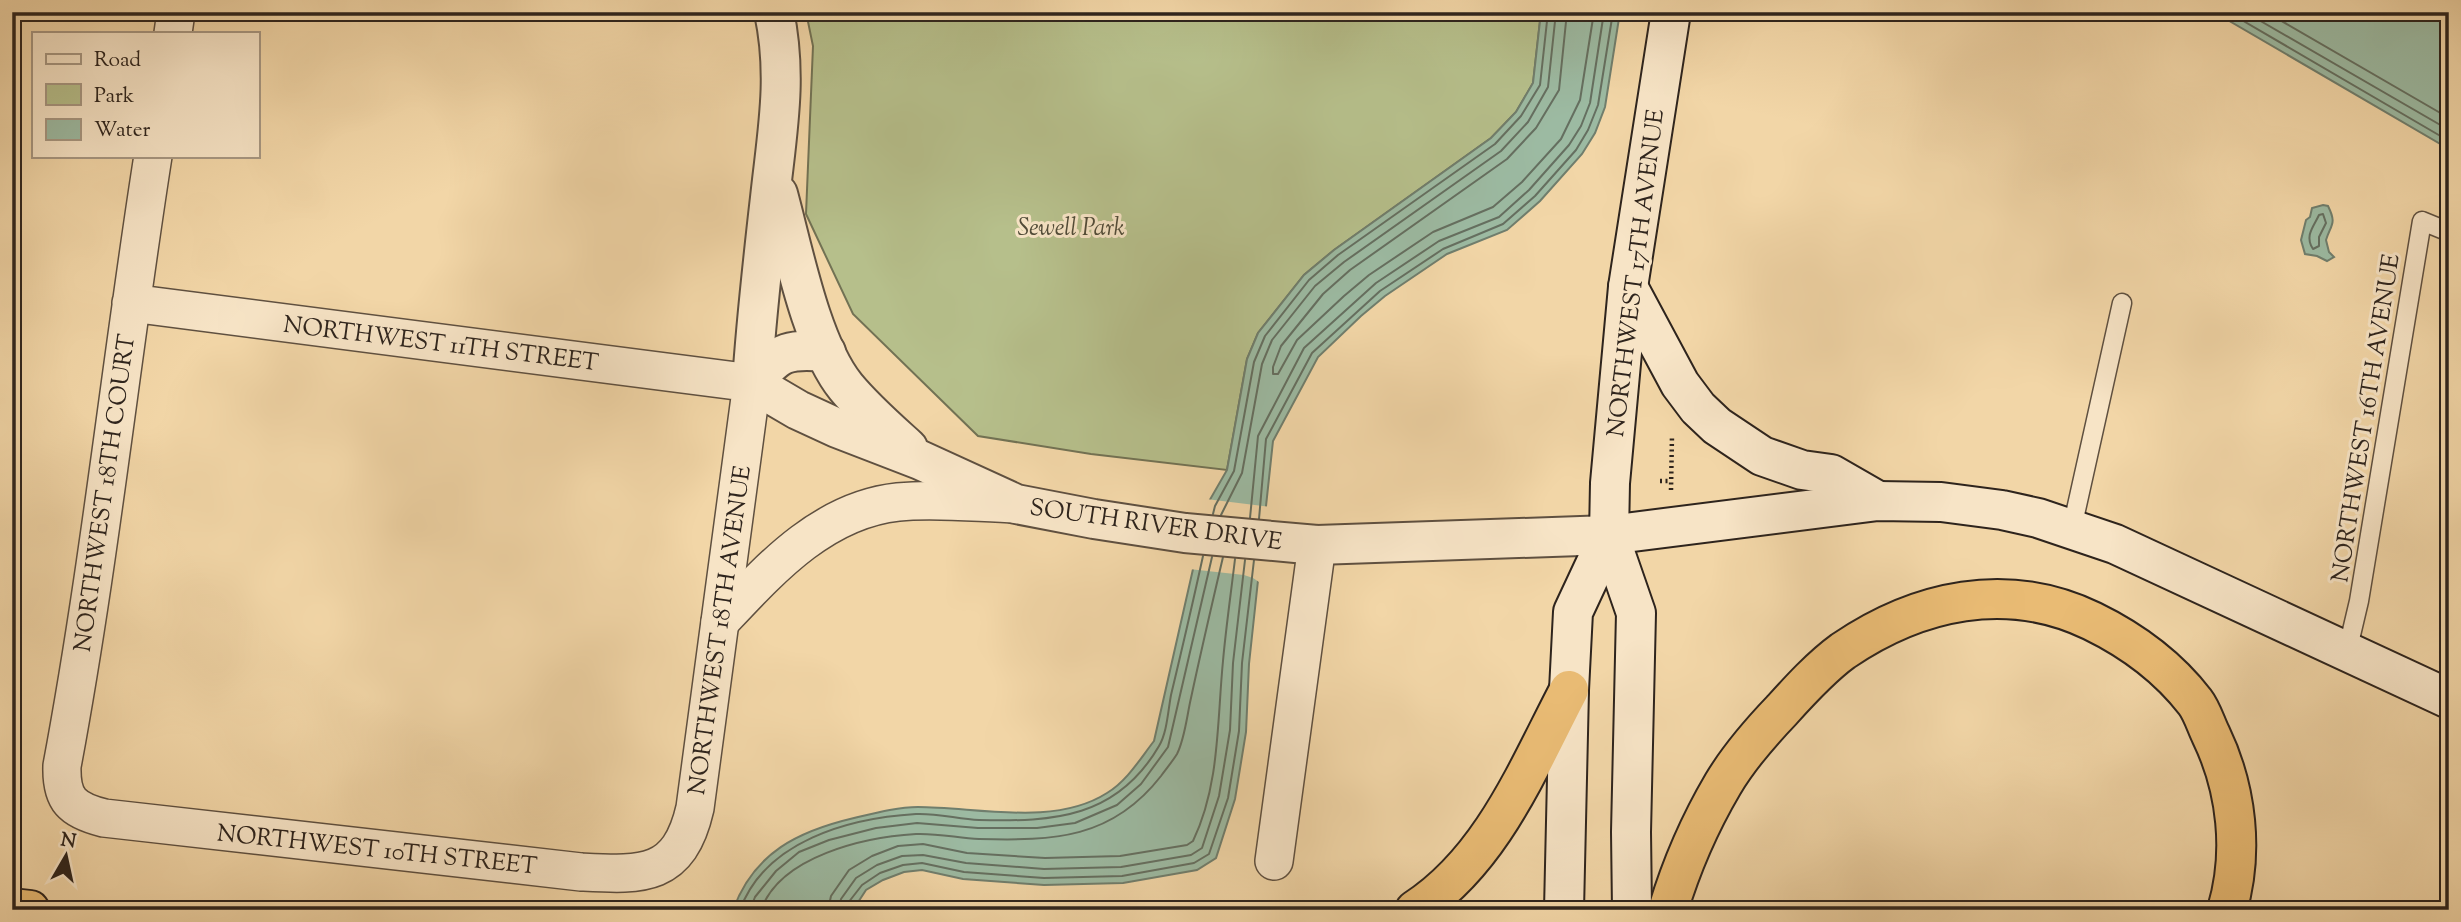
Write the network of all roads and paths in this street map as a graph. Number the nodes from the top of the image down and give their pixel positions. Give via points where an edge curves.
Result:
1 (176, 12) edge
2 (774, 12) edge
3 (1671, 12) edge
4 (173, 32) edge
5 (153, 158) edge
6 (773, 172) junction
7 (2449, 232) edge
8 (1628, 287) junction
9 (131, 303) junction
10 (2122, 303) dead end
11 (826, 352) junction
12 (752, 383) junction
13 (1673, 427) dead end
14 (920, 460) junction
15 (1660, 481) dead end
16 (1671, 481) junction
17 (1671, 493) dead end
18 (1878, 501) junction
19 (1016, 504) junction
20 (2072, 528) junction
21 (1609, 535) junction
22 (1317, 545) junction
23 (720, 622) junction
24 (2347, 652) junction
25 (1569, 690) junction
26 (2449, 699) edge
27 (93, 815) joint
28 (1274, 861) dead end
29 (661, 866) joint
30 (12, 908) edge
31 (30, 910) edge
32 (1415, 910) edge
33 (1564, 910) edge
34 (1633, 910) edge
35 (1668, 910) edge
36 (2227, 910) edge

1 - 4 street
2 - 6 main road via 782,76
3 - 8 main road, NORTHWEST 17TH AVENUE
5 - 9 street, NORTHWEST 18TH COURT
6 - 11 main road
6 - 12 main road
7 - 24 lane, NORTHWEST 16TH AVENUE via 2422,221
8 - 18 main road via 1680,384 1717,426 1762,456 1831,474
8 - 21 main road, NORTHWEST 17TH AVENUE
9 - 12 street, NORTHWEST 11TH STREET
9 - 27 street, NORTHWEST 18TH COURT via 88,621 62,766 66,796 75,807
10 - 20 lane
11 - 12 main road via 785,352
11 - 14 main road via 846,387
12 - 14 main road, SOUTH RIVER DRIVE via 837,428
12 - 23 street, NORTHWEST 18TH AVENUE
13 - 16 path
14 - 19 main road, SOUTH RIVER DRIVE
15 - 16 path
16 - 17 path
18 - 20 main road, SOUTH RIVER DRIVE via 1971,505
18 - 21 main road, SOUTH RIVER DRIVE
19 - 22 main road, SOUTH RIVER DRIVE via 1185,533
19 - 23 street via 899,502 844,517 774,565
20 - 24 main road, SOUTH RIVER DRIVE via 2165,566
21 - 22 main road, SOUTH RIVER DRIVE
21 - 25 main road, NORTHWEST 17TH AVENUE via 1573,612
21 - 34 main road, NORTHWEST 17TH AVENUE via 1636,613
22 - 28 street
23 - 29 street, NORTHWEST 18TH AVENUE via 691,825 686,840
24 - 26 main road, SOUTH RIVER DRIVE
25 - 32 highway via 1495,828 1453,879
25 - 33 main road, NORTHWEST 17TH AVENUE
27 - 29 street, NORTHWEST 10TH STREET via 581,872 637,873
30 - 31 highway
35 - 36 highway via 1699,829 1723,783 1755,738 1794,697 1841,653 1882,628 1930,608 1991,597 2035,601 2072,611 2123,636 2196,703 2220,753 2233,800 2234,886

